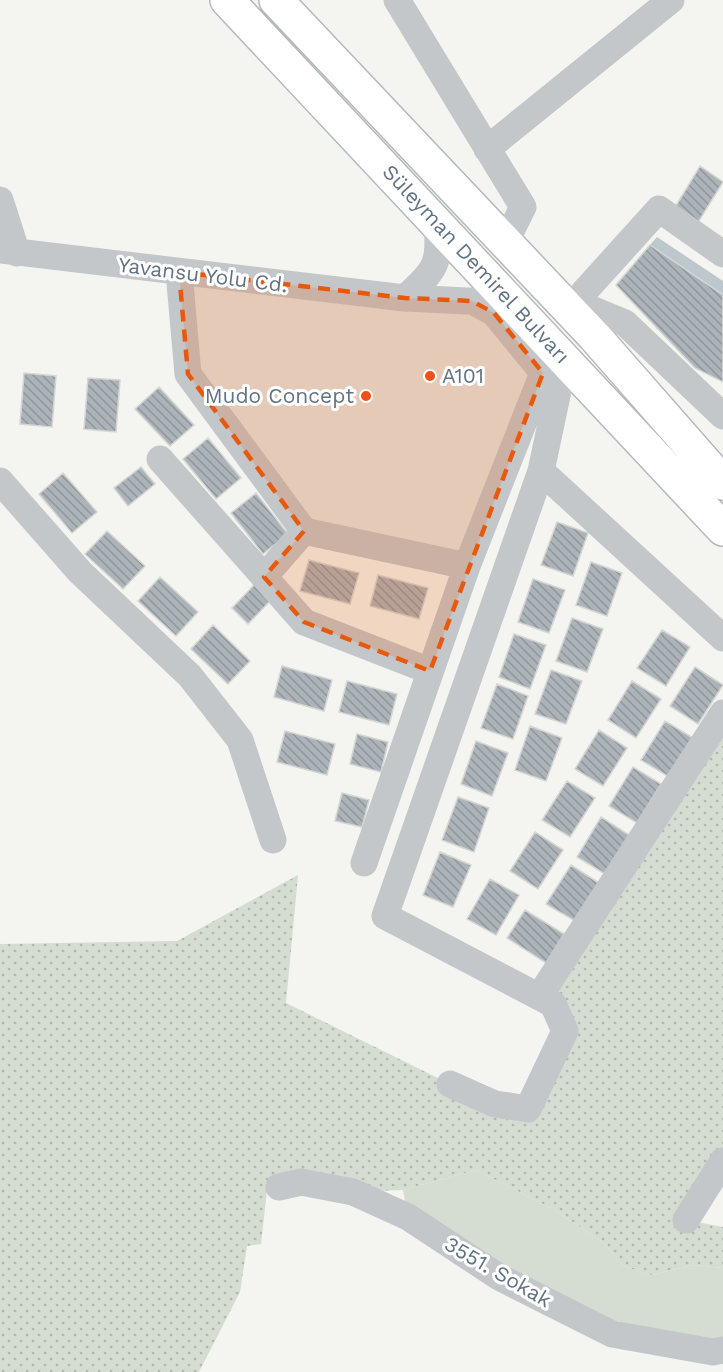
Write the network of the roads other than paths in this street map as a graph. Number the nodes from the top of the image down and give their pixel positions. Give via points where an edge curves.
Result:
1 (227, 0) edge
2 (276, 0) edge
3 (397, 0) edge
4 (671, 0) edge
5 (487, 149) junction
6 (0, 200) edge
7 (437, 222) junction
8 (506, 241) junction
9 (8, 252) edge
10 (723, 254) edge
11 (179, 272) junction
12 (405, 298) junction
13 (566, 299) junction
14 (472, 301) junction
15 (513, 303) junction
16 (543, 373) junction
17 (723, 416) edge
18 (160, 459) dead end
19 (541, 471) junction
20 (0, 481) edge
21 (723, 483) edge
22 (723, 529) edge
23 (304, 531) junction
24 (467, 566) junction
25 (264, 577) junction
26 (723, 638) edge
27 (430, 671) junction
28 (723, 713) edge
29 (273, 840) dead end
30 (364, 863) dead end
31 (539, 997) junction
32 (450, 1084) dead end
33 (723, 1161) edge
34 (279, 1187) dead end
35 (686, 1220) dead end
36 (723, 1350) edge

1 - 7 highway, Süleyman Demirel Bulvarı
2 - 8 highway, Süleyman Demirel Bulvarı
3 - 5 street
4 - 5 street
5 - 8 street via 523,207
6 - 9 street
7 - 12 street via 440,254 425,280
7 - 15 highway, Süleyman Demirel Bulvarı
8 - 13 highway, Süleyman Demirel Bulvarı
9 - 11 street, Yavansu Yolu Cd.
10 - 13 street via 659,209
11 - 12 street, Yavansu Yolu Cd.
11 - 23 street via 188,374
12 - 14 street, Yavansu Yolu Cd.
13 - 17 street via 625,322
13 - 21 highway, Süleyman Demirel Bulvarı
14 - 15 street, Yavansu Yolu Cd.
14 - 16 street via 494,313
15 - 22 highway, Süleyman Demirel Bulvarı
16 - 19 street via 558,391
16 - 24 street
18 - 25 street
19 - 26 street
19 - 31 street via 385,916
20 - 29 street via 80,572 190,676 240,740
23 - 24 street
23 - 25 street
24 - 27 street
25 - 27 street via 304,622
27 - 30 street
28 - 31 street
31 - 32 street via 553,1004 565,1031 528,1109 495,1104
33 - 35 street
34 - 36 street, 3551. Sokak via 301,1182 353,1192 408,1217 499,1277 612,1334 713,1352

